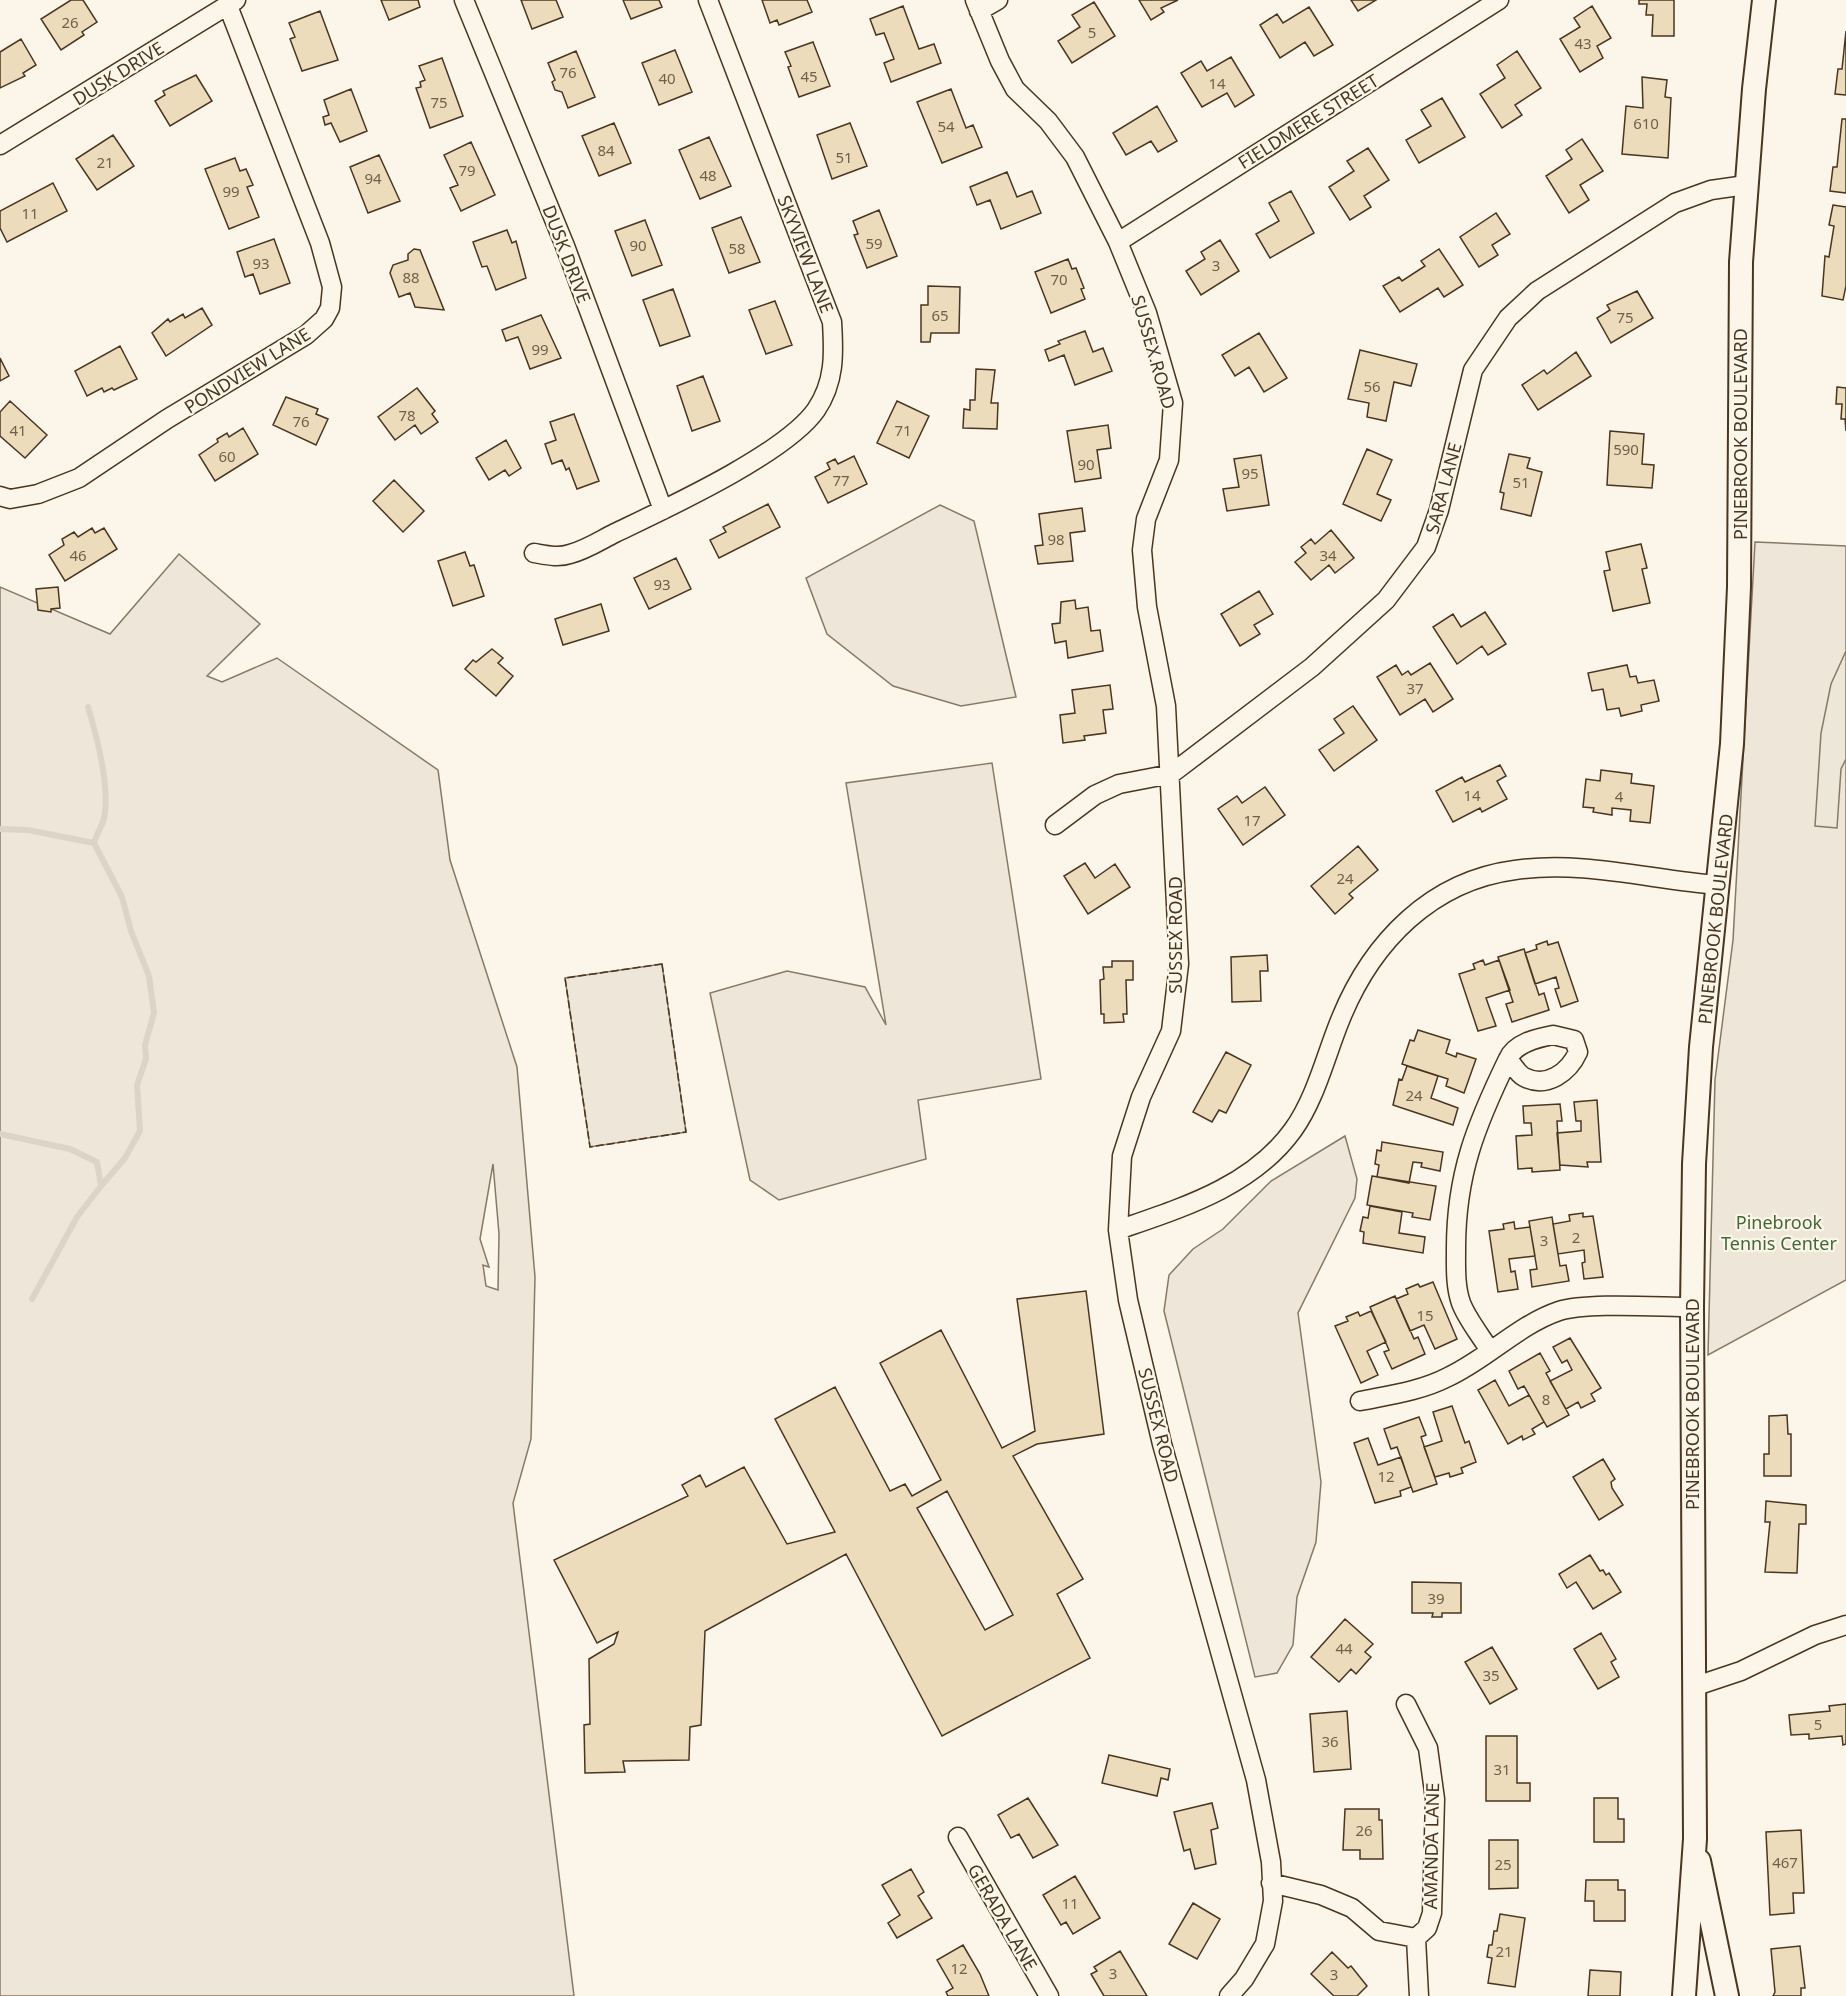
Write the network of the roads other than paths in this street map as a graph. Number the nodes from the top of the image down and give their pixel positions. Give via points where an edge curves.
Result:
1 (464, 0) edge
2 (708, 0) edge
3 (998, 0) edge
4 (1499, 0) edge
5 (1764, 0) edge
6 (232, 3) edge
7 (977, 6) edge
8 (0, 145) edge
9 (1746, 185) junction
10 (1118, 242) junction
11 (0, 496) edge
12 (663, 510) junction
13 (534, 553) dead end
14 (1171, 774) junction
15 (1055, 825) dead end
16 (1718, 885) junction
17 (1508, 1059) dead end
18 (1118, 1230) junction
19 (1692, 1307) junction
20 (1490, 1351) junction
21 (1360, 1401) dead end
22 (1846, 1625) edge
23 (1693, 1687) junction
24 (1406, 1704) dead end
25 (958, 1837) dead end
26 (1695, 1839) junction
27 (1271, 1883) junction
28 (1416, 1938) junction
29 (1684, 1989) edge
30 (1726, 1989) edge
31 (1049, 1996) edge
32 (1229, 1996) edge
33 (1419, 1996) edge

1 - 12 street, DUSK DRIVE via 565,246
2 - 12 street, SKYVIEW LANE via 832,322 834,356 827,392 795,432 757,458
3 - 7 street
4 - 10 street, FIELDMERE STREET
5 - 9 street, PINEBROOK BOULEVARD
6 - 8 street, DUSK DRIVE
6 - 11 street, PONDVIEW LANE via 320,243 332,287 330,308 306,335 167,419 80,478 38,494 10,499
7 - 10 street, SUSSEX ROAD via 1015,89 1048,121 1075,157
9 - 14 street, SARA LANE via 1711,190 1675,203 1537,291 1508,318 1473,370 1439,510 1426,547 1386,600 1312,667
9 - 16 street, PINEBROOK BOULEVARD via 1741,262 1737,650 1729,790
10 - 14 street, SUSSEX ROAD via 1147,313 1173,403 1169,460 1146,519 1142,550 1147,607 1166,706
12 - 13 street, SKYVIEW LANE via 570,554
14 - 15 street, SARA LANE via 1119,784 1095,795
14 - 18 street, SUSSEX ROAD via 1178,992 1171,1031 1141,1097 1122,1156
16 - 18 street via 1571,868 1516,869 1474,878 1447,891 1416,911 1391,934 1364,970 1293,1130 1263,1163 1228,1186 1177,1210
16 - 19 street, PINEBROOK BOULEVARD via 1697,1102
17 - 20 street via 1480,1115 1456,1209 1456,1279 1461,1304
18 - 27 street, SUSSEX ROAD via 1128,1300 1162,1444 1256,1780 1271,1862
19 - 20 street via 1560,1311
19 - 23 street, PINEBROOK BOULEVARD
20 - 21 street via 1449,1377 1413,1390
22 - 23 street via 1815,1635 1741,1671
23 - 26 street, PINEBROOK BOULEVARD
24 - 28 street, AMANDA LANE via 1428,1748 1435,1799 1432,1913 1427,1928
25 - 31 street, GERADA LANE
26 - 29 street, PINEBROOK BOULEVARD
26 - 30 street, PINEBROOK BOULEVARD
27 - 28 street via 1321,1894 1352,1908 1379,1931
27 - 32 street, SUSSEX ROAD via 1273,1901 1264,1944
28 - 33 street
29 - 30 street via 1693,1975 1704,1972

